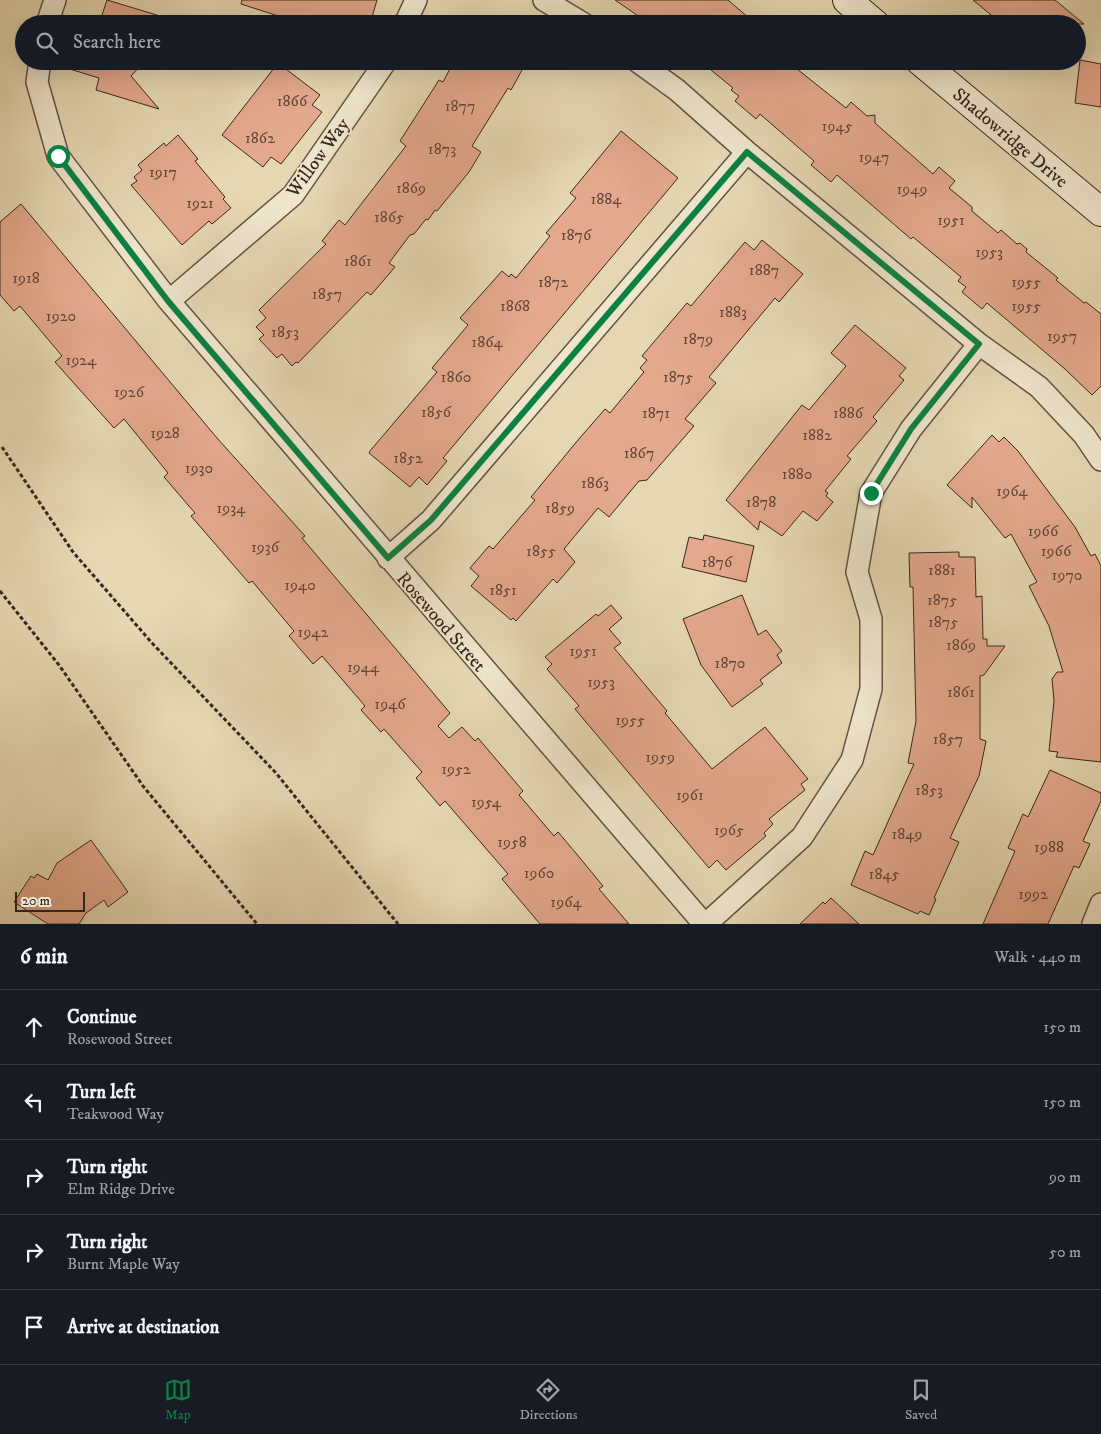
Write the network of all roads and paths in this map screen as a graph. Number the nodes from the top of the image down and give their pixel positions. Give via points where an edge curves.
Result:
1 (54, 0) edge
2 (416, 0) edge
3 (544, 0) edge
4 (847, 0) edge
5 (50, 15) edge
6 (409, 15) edge
7 (569, 15) edge
8 (864, 15) edge
9 (39, 70) edge
10 (380, 70) edge
11 (649, 70) edge
12 (931, 70) edge
13 (747, 152) junction
14 (1101, 212) edge
15 (168, 301) junction
16 (979, 344) junction
17 (2, 447) dead end
18 (1101, 460) edge
19 (388, 558) junction
20 (0, 591) edge
21 (1101, 904) edge
22 (258, 924) edge
23 (398, 924) edge
24 (705, 924) edge
25 (1093, 924) edge

1 - 5 street
2 - 6 street
3 - 7 street
4 - 8 street
9 - 15 street, Rosewood Street via 37,82 58,156
10 - 15 street, Willow Way via 292,195
11 - 13 street
12 - 14 street, Shadowridge Drive
13 - 16 street
13 - 19 street via 431,520
15 - 19 street, Rosewood Street
16 - 18 street via 1038,387 1084,435
16 - 24 street via 911,429 871,493 856,572 871,619 871,688 852,760 802,837
17 - 23 path via 73,552 152,644 276,773
19 - 24 street, Rosewood Street
20 - 22 path via 60,665 143,786
21 - 25 street

